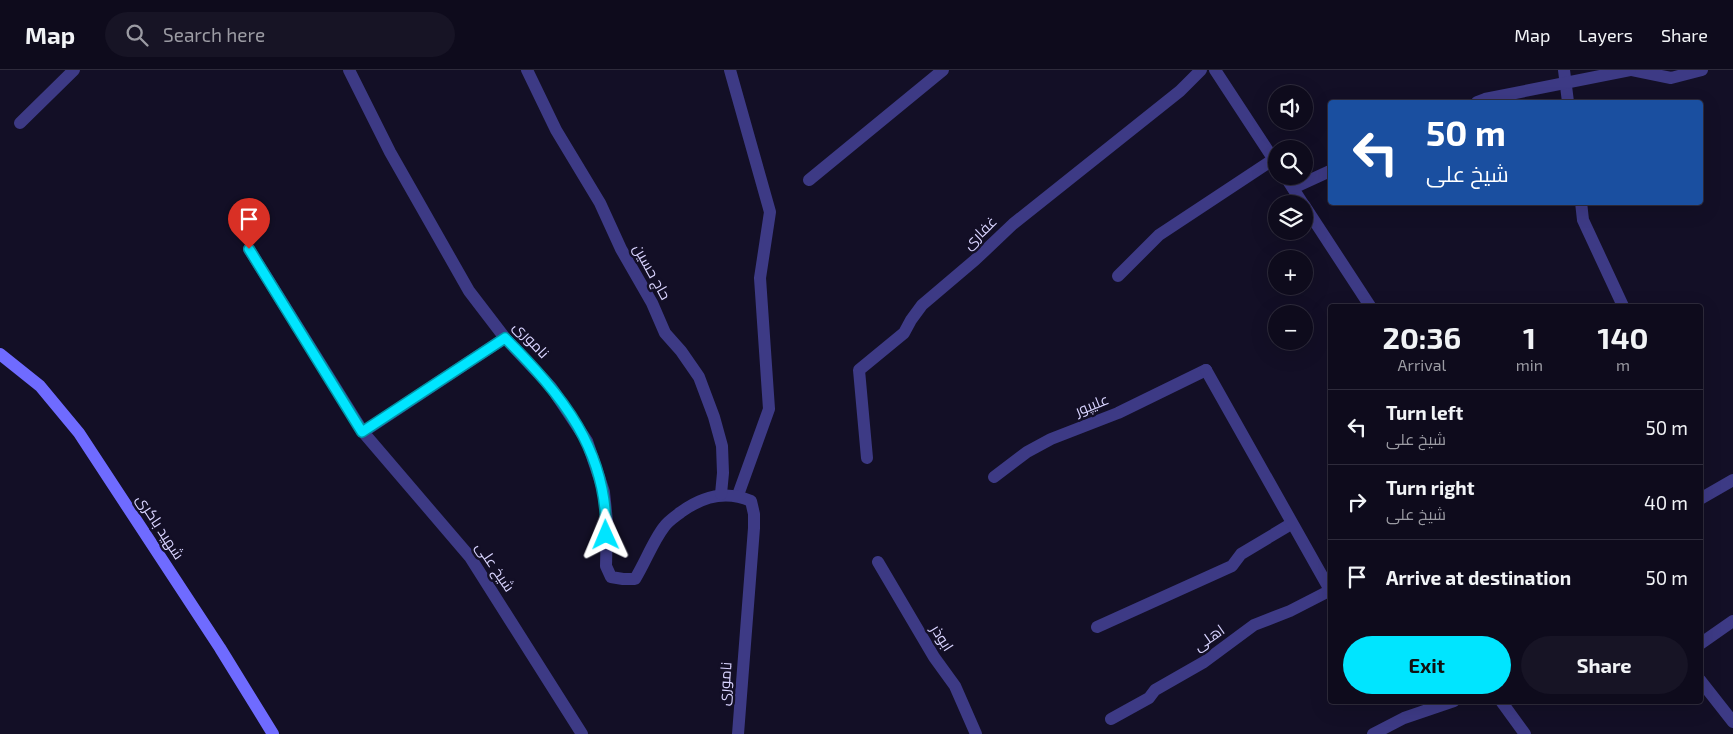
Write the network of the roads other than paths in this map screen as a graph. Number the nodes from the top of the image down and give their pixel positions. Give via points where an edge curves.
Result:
1 (74, 70) edge
2 (349, 70) edge
3 (527, 70) edge
4 (730, 70) edge
5 (943, 70) edge
6 (1201, 70) edge
7 (1215, 70) edge
8 (1631, 70) edge
9 (1702, 70) edge
10 (1565, 76) edge
11 (1482, 100) edge
12 (1568, 100) edge
13 (20, 123) dead end
14 (1268, 150) edge
15 (1268, 165) edge
16 (1328, 172) edge
17 (809, 180) dead end
18 (1291, 185) edge
19 (1293, 188) junction
20 (1298, 195) edge
21 (1581, 205) edge
22 (1313, 218) edge
23 (249, 249) dead end
24 (1118, 276) dead end
25 (1369, 304) edge
26 (1622, 304) edge
27 (505, 338) junction
28 (0, 355) edge
29 (362, 432) junction
30 (866, 458) dead end
31 (994, 478) dead end
32 (1733, 480) edge
33 (721, 494) junction
34 (738, 495) junction
35 (1703, 497) edge
36 (1291, 524) junction
37 (878, 562) dead end
38 (1328, 588) edge
39 (1328, 591) edge
40 (1733, 621) edge
41 (1097, 627) dead end
42 (1703, 642) edge
43 (1703, 684) edge
44 (1445, 704) edge
45 (1503, 704) edge
46 (1111, 719) dead end
47 (1733, 722) edge
48 (972, 733) edge
49 (272, 734) edge
50 (582, 734) edge
51 (738, 734) edge
52 (1373, 734) edge
53 (1525, 734) edge

1 - 13 street
2 - 27 street, ناموری via 390,152 469,291
3 - 33 street, حاج حسین via 556,130 600,203 665,333 699,377 722,446
4 - 34 street via 770,212 760,278 769,409
5 - 17 street
6 - 30 street, غفاری via 1180,91 1013,224 922,305 904,333 859,370
7 - 14 street
8 - 9 street via 1671,78
8 - 10 street
10 - 11 street
10 - 12 street
15 - 24 street via 1159,235
16 - 19 street
18 - 19 street
19 - 20 street
21 - 26 street via 1583,220
22 - 25 street
23 - 29 street, شیخ علی
27 - 29 street
27 - 33 street, ناموری via 551,387 587,441 604,492 606,566 611,577 635,578 664,527 691,505
28 - 49 main road, شهید باکری via 40,386 79,433 220,648
29 - 50 street, شیخ علی via 470,557
31 - 36 street, علیپور via 1027,452 1051,439 1118,413 1206,370
32 - 35 street
33 - 34 street, ناموری
34 - 51 street, ناموری via 751,501 754,528
36 - 38 street
36 - 41 street via 1241,554 1232,566
37 - 48 street, ابوذر via 954,686
39 - 46 street, اهلی via 1254,625 1204,662 1155,690 1150,698
40 - 42 street
43 - 47 street
44 - 52 street via 1404,718
45 - 53 street

